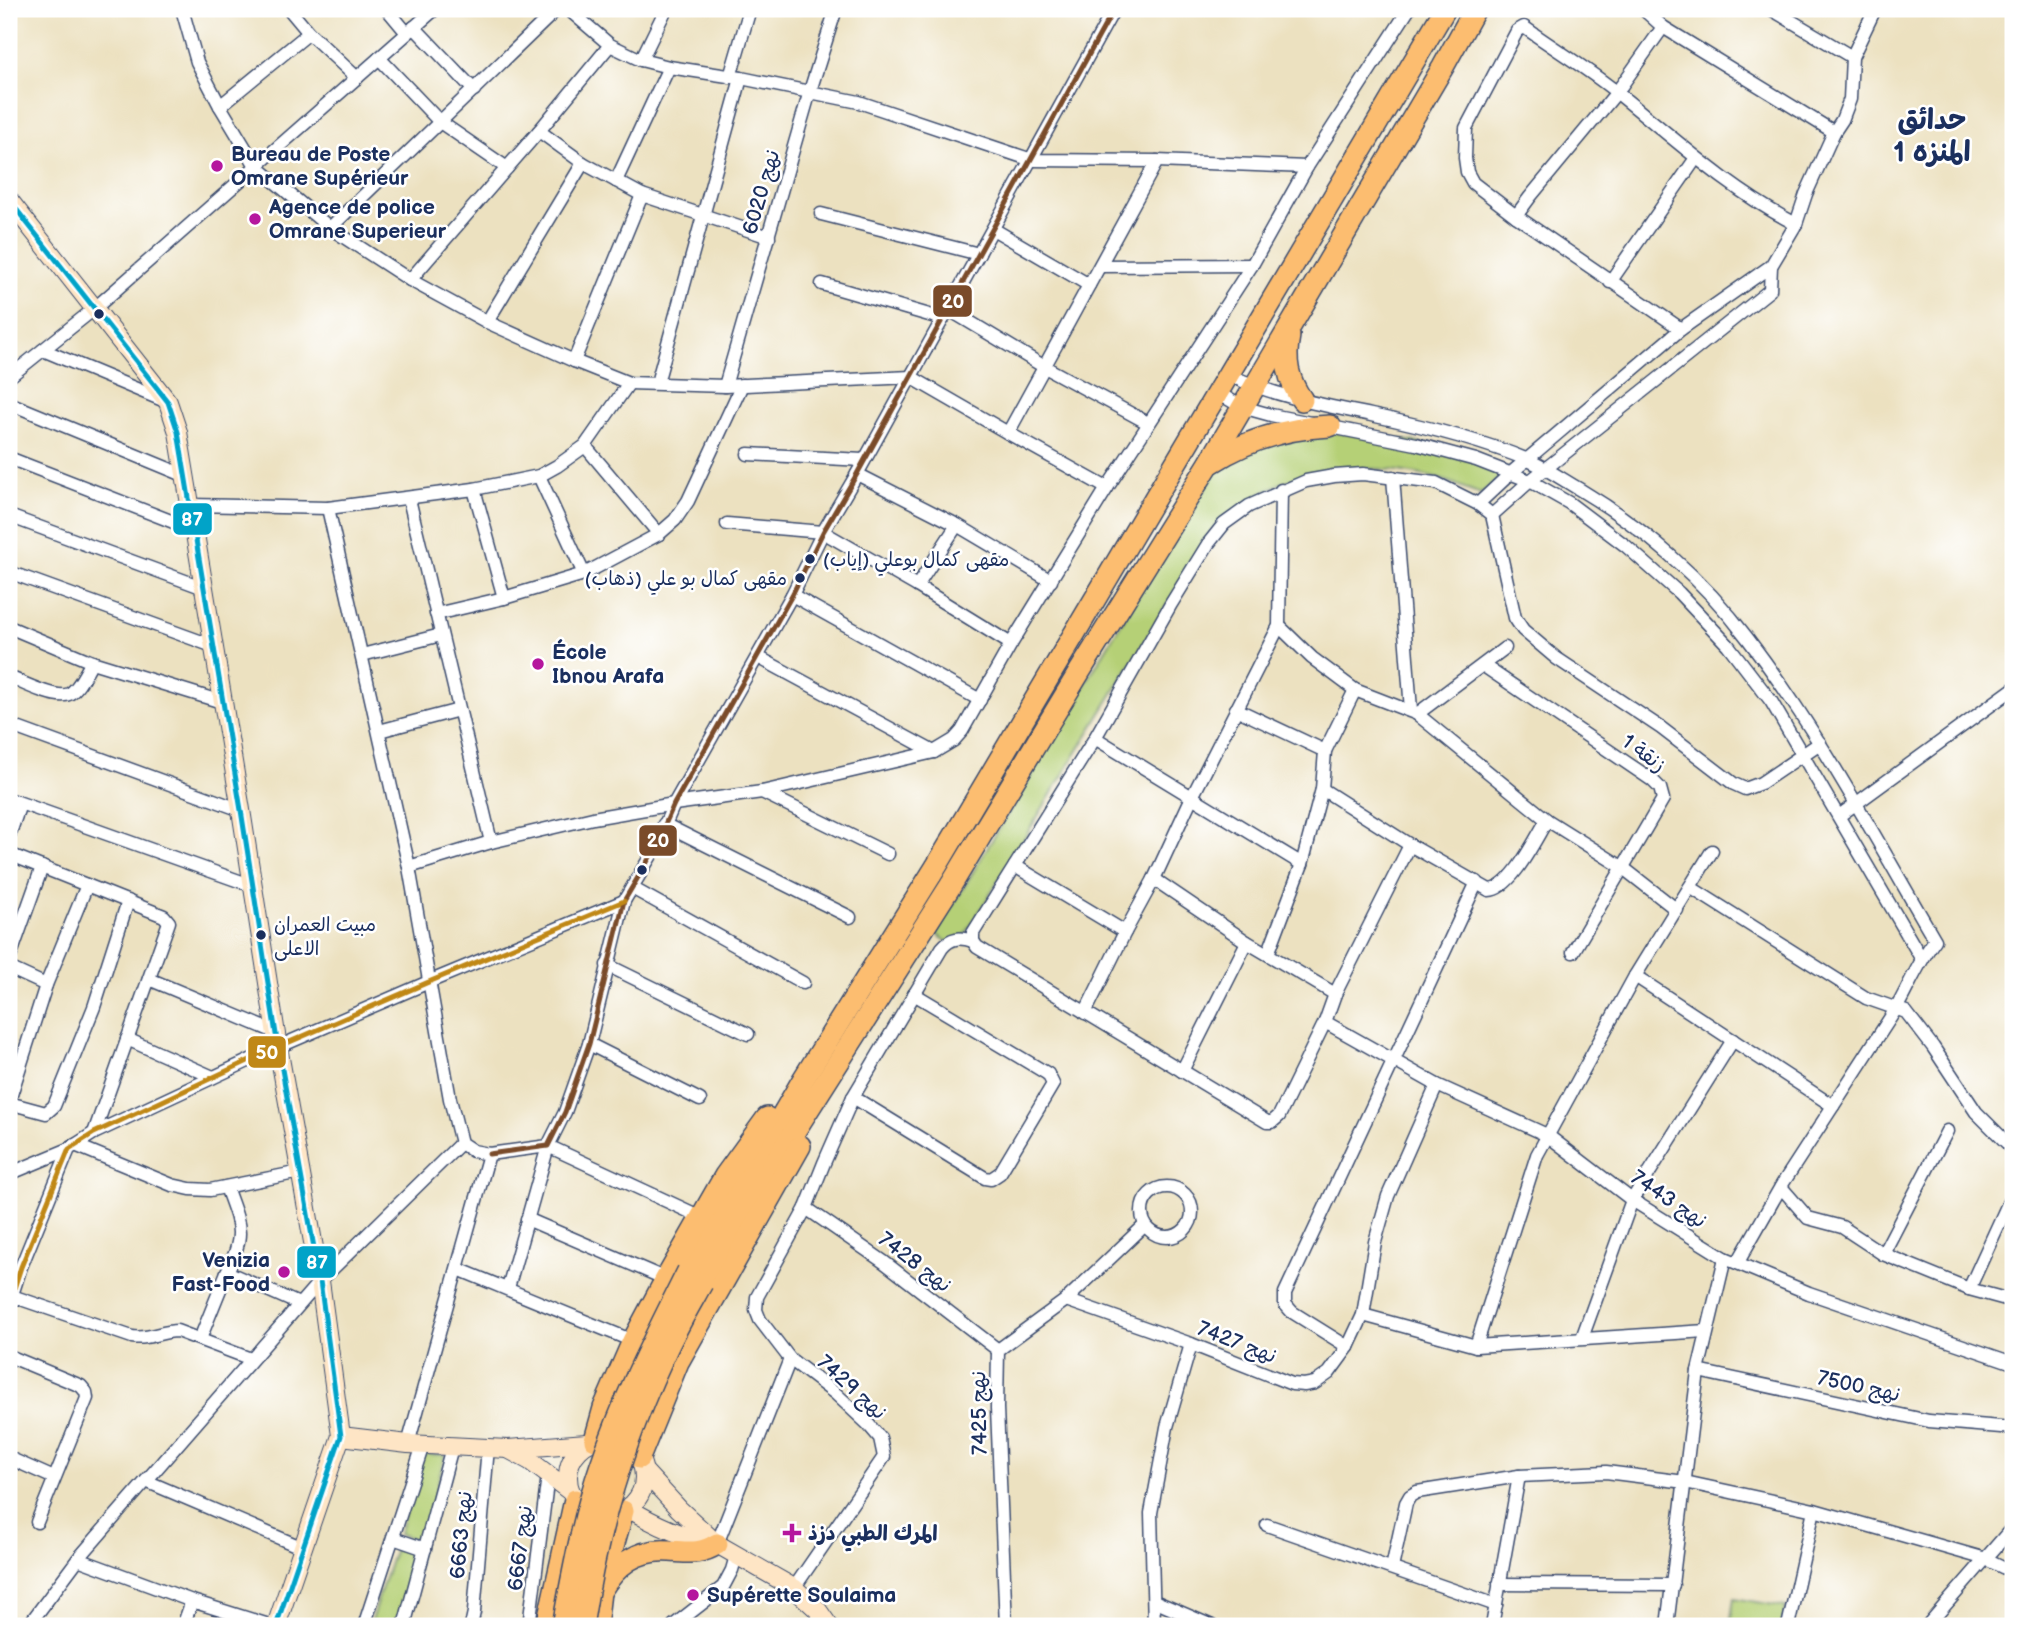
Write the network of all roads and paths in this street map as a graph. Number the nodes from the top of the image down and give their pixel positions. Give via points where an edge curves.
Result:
1 (13, 9) edge
2 (289, 9) edge
3 (387, 9) edge
4 (435, 9) edge
5 (557, 9) edge
6 (666, 9) edge
7 (750, 9) edge
8 (836, 9) edge
9 (1114, 9) edge
10 (1409, 9) edge
11 (1445, 9) edge
12 (1475, 9) edge
13 (1643, 9) edge
14 (1771, 9) edge
15 (185, 10) edge
16 (572, 10) edge
17 (1873, 10) edge
18 (9, 12) edge
19 (1663, 27) junction
20 (411, 30) junction
21 (309, 33) junction
22 (610, 45) junction
23 (1852, 57) junction
24 (379, 58) junction
25 (641, 60) junction
26 (668, 67) junction
27 (357, 78) junction
28 (735, 78) junction
29 (474, 90) junction
30 (810, 91) junction
31 (1617, 92) junction
32 (220, 106) junction
33 (440, 122) junction
34 (539, 131) junction
35 (1834, 132) junction
36 (1696, 158) junction
37 (1032, 160) junction
38 (1157, 161) junction
39 (583, 163) junction
40 (256, 166) junction
41 (1307, 167) junction
42 (507, 168) junction
43 (616, 181) junction
44 (642, 194) junction
45 (12, 212) edge
46 (704, 214) junction
47 (821, 214) dead end
48 (1516, 216) junction
49 (1796, 224) junction
50 (330, 228) junction
51 (993, 229) junction
52 (769, 237) junction
53 (979, 254) junction
54 (1252, 265) junction
55 (1100, 266) junction
56 (1771, 267) junction
57 (410, 280) junction
58 (1610, 282) junction
59 (822, 284) dead end
60 (1089, 285) junction
61 (94, 309) junction
62 (945, 314) junction
63 (1294, 321) junction
64 (487, 322) junction
65 (1681, 330) junction
66 (43, 350) junction
67 (574, 361) junction
68 (1043, 366) junction
69 (9, 377) edge
70 (911, 377) junction
71 (629, 383) junction
72 (657, 383) junction
73 (1223, 384) junction
74 (742, 385) junction
75 (724, 386) junction
76 (1254, 387) junction
77 (1302, 401) junction
78 (168, 402) junction
79 (9, 403) edge
80 (1242, 407) junction
81 (1148, 423) junction
82 (1330, 426) junction
83 (1008, 433) junction
84 (585, 446) junction
85 (748, 454) dead end
86 (9, 458) edge
87 (863, 460) junction
88 (1528, 460) junction
89 (1209, 464) junction
90 (1545, 469) junction
91 (1511, 473) junction
92 (857, 474) junction
93 (186, 476) junction
94 (539, 476) junction
95 (1393, 477) junction
96 (1530, 481) junction
97 (1107, 488) junction
98 (474, 489) junction
99 (1282, 490) junction
100 (409, 499) junction
101 (1478, 504) junction
102 (191, 505) junction
103 (328, 508) junction
104 (1492, 515) junction
105 (9, 516) edge
106 (727, 524) dead end
107 (957, 525) junction
108 (194, 530) junction
109 (823, 532) junction
110 (659, 534) junction
111 (9, 572) edge
112 (584, 574) junction
113 (1051, 581) junction
114 (917, 586) junction
115 (204, 588) junction
116 (792, 595) junction
117 (504, 598) junction
118 (436, 614) junction
119 (1279, 626) junction
120 (9, 627) edge
121 (441, 635) junction
122 (1011, 644) junction
123 (213, 646) junction
124 (1505, 648) dead end
125 (362, 655) junction
126 (758, 657) junction
127 (92, 662) junction
128 (1483, 666) junction
129 (9, 677) edge
130 (2013, 689) edge
131 (1355, 690) junction
132 (980, 700) junction
133 (222, 702) junction
134 (1236, 709) junction
135 (459, 710) junction
136 (1414, 712) junction
137 (9, 725) edge
138 (379, 731) junction
139 (1096, 738) junction
140 (1820, 743) junction
141 (1325, 751) junction
142 (934, 752) junction
143 (1804, 754) junction
144 (1322, 789) junction
145 (761, 792) junction
146 (1192, 797) junction
147 (15, 802) edge
148 (674, 804) junction
149 (1856, 805) junction
150 (241, 810) junction
151 (1839, 816) junction
152 (1547, 820) junction
153 (664, 824) junction
154 (9, 836) edge
155 (491, 842) junction
156 (1410, 845) junction
157 (1712, 851) dead end
158 (9, 854) edge
159 (888, 854) dead end
160 (1302, 864) junction
161 (1015, 866) junction
162 (42, 867) junction
163 (409, 867) junction
164 (1622, 867) junction
165 (1154, 879) junction
166 (1477, 882) junction
167 (87, 885) junction
168 (253, 886) junction
169 (1690, 887) junction
170 (632, 888) junction
171 (128, 901) junction
172 (624, 901) junction
173 (1677, 910) junction
174 (850, 917) dead end
175 (1125, 932) junction
176 (973, 941) junction
177 (1247, 942) junction
178 (1573, 952) dead end
179 (1268, 954) junction
180 (1921, 958) junction
181 (9, 960) edge
182 (607, 965) junction
183 (9, 968) edge
184 (1635, 976) junction
185 (149, 979) junction
186 (431, 981) junction
187 (803, 983) dead end
188 (46, 985) junction
189 (914, 994) junction
190 (1335, 994) junction
191 (1896, 1009) junction
192 (1085, 1013) junction
193 (1325, 1022) junction
194 (748, 1034) dead end
195 (127, 1039) junction
196 (276, 1040) junction
197 (1732, 1040) junction
198 (589, 1044) junction
199 (1394, 1062) junction
200 (1182, 1071) junction
201 (213, 1077) junction
202 (813, 1084) junction
203 (1437, 1085) junction
204 (853, 1097) junction
205 (700, 1100) dead end
206 (9, 1102) edge
207 (1833, 1106) junction
208 (1947, 1131) dead end
209 (94, 1133) junction
210 (1547, 1135) junction
211 (461, 1143) junction
212 (548, 1146) junction
213 (72, 1147) junction
214 (2013, 1149) edge
215 (489, 1154) junction
216 (300, 1172) junction
217 (9, 1174) edge
218 (226, 1187) junction
219 (1781, 1187) junction
220 (2013, 1193) edge
221 (1632, 1199) junction
222 (806, 1208) junction
223 (701, 1217) junction
224 (527, 1219) junction
225 (1145, 1226) junction
226 (1882, 1254) junction
227 (1725, 1258) junction
228 (1738, 1262) junction
229 (15, 1266) edge
230 (458, 1269) junction
231 (227, 1272) junction
232 (695, 1277) junction
233 (666, 1279) junction
234 (320, 1281) junction
235 (508, 1288) junction
236 (1969, 1289) junction
237 (10, 1300) edge
238 (1066, 1300) junction
239 (2013, 1301) edge
240 (299, 1304) junction
241 (1363, 1315) junction
242 (1706, 1331) junction
243 (1582, 1338) junction
244 (200, 1339) junction
245 (633, 1341) junction
246 (1191, 1344) junction
247 (1476, 1346) junction
248 (1348, 1347) junction
249 (998, 1350) junction
250 (9, 1356) edge
251 (251, 1359) junction
252 (790, 1359) junction
253 (2013, 1363) edge
254 (1698, 1371) junction
255 (2013, 1428) edge
256 (341, 1436) junction
257 (591, 1441) junction
258 (415, 1444) junction
259 (452, 1447) junction
260 (488, 1447) junction
261 (508, 1449) junction
262 (9, 1458) edge
263 (641, 1464) junction
264 (548, 1475) junction
265 (1519, 1476) junction
266 (54, 1478) junction
267 (146, 1481) junction
268 (1685, 1482) junction
269 (573, 1496) junction
270 (626, 1509) junction
271 (1814, 1510) junction
272 (37, 1522) dead end
273 (1267, 1525) dead end
274 (2013, 1527) edge
275 (393, 1538) junction
276 (717, 1544) junction
277 (303, 1548) junction
278 (425, 1549) junction
279 (736, 1556) junction
280 (78, 1559) junction
281 (1986, 1559) junction
282 (1392, 1568) junction
283 (2013, 1572) edge
284 (1499, 1584) junction
285 (1673, 1585) junction
286 (794, 1588) junction
287 (600, 1592) junction
288 (192, 1601) junction
289 (1154, 1601) junction
290 (1496, 1605) junction
291 (28, 1626) edge
292 (183, 1626) edge
293 (274, 1626) edge
294 (364, 1626) edge
295 (405, 1626) edge
296 (471, 1626) edge
297 (529, 1626) edge
298 (547, 1626) edge
299 (563, 1626) edge
300 (582, 1626) edge
301 (596, 1626) edge
302 (673, 1626) edge
303 (829, 1626) edge
304 (1006, 1626) edge
305 (1154, 1626) edge
306 (1212, 1626) edge
307 (1492, 1626) edge
308 (1667, 1626) edge
309 (1788, 1626) edge
310 (1927, 1626) edge

1 - 18 street
2 - 21 street
3 - 20 street
4 - 20 street
5 - 29 street
6 - 25 street
7 - 28 street
8 - 30 street, نهج 6020
9 - 37 street
10 - 41 street
11 - 73 highway
12 - 63 highway
13 - 19 street
14 - 23 street
15 - 32 street via 197,62
16 - 22 street
17 - 23 street
19 - 31 street
19 - 35 street
20 - 24 street
20 - 29 street
21 - 27 street
21 - 32 street
22 - 25 street
22 - 34 street
23 - 35 street via 1850,99
24 - 27 street
24 - 33 street
25 - 26 street
26 - 28 street
26 - 43 street
27 - 40 street
28 - 30 street
28 - 46 street
29 - 33 street
30 - 37 street via 859,102
30 - 52 street, نهج 6020
31 - 36 street
31 - 48 street
31 - 48 street via 1524,27 1517,31 1466,128 1465,158 1474,183
32 - 40 street
33 - 42 street
33 - 50 street
34 - 39 street
34 - 42 street
35 - 49 street
36 - 49 street
36 - 58 street
37 - 38 street
37 - 51 street
38 - 41 street
38 - 55 street
39 - 43 street
39 - 64 street
40 - 50 street
40 - 61 street
41 - 54 street
42 - 57 street
43 - 44 street
44 - 46 street
44 - 67 street
45 - 61 street
46 - 52 street
46 - 72 street
47 - 53 street
48 - 58 street
49 - 56 street
50 - 57 street
51 - 53 street
51 - 60 street
52 - 75 street, نهج 6020
53 - 62 street
54 - 55 street
54 - 81 street
55 - 60 street
56 - 65 street
56 - 90 street via 1770,290
57 - 64 street
58 - 65 street
59 - 62 street
60 - 68 street
61 - 66 street
61 - 78 street
62 - 68 street
62 - 70 street
63 - 76 highway
63 - 77 highway via 1286,362
64 - 67 street
65 - 88 street
66 - 69 street
66 - 78 street
67 - 71 street
68 - 81 street
68 - 83 street
70 - 74 street
70 - 83 street
70 - 87 street
71 - 72 street
71 - 84 street
72 - 75 street
73 - 76 street
73 - 80 street
73 - 202 highway via 936,867
74 - 75 street
74 - 110 street via 688,501
76 - 77 street
76 - 80 highway
77 - 88 street via 1438,431
78 - 93 street
79 - 93 street
80 - 82 street
80 - 89 highway
81 - 97 street
82 - 89 highway via 1266,435
82 - 91 street via 1416,444
83 - 97 street
84 - 94 street
84 - 110 street
85 - 87 street
86 - 108 street
87 - 92 street
88 - 90 street
88 - 91 street
89 - 202 highway via 951,885
90 - 96 street
90 - 140 street via 1654,542 1703,587 1747,637
91 - 96 street
91 - 101 street
92 - 107 street
92 - 109 street
93 - 102 street
94 - 98 street
94 - 112 street
95 - 99 street via 1334,476
95 - 101 street via 1436,483
95 - 136 street
96 - 104 street
96 - 143 street via 1626,545 1679,593 1764,692
97 - 113 street
98 - 100 street
98 - 117 street
99 - 119 street
99 - 139 street via 1224,524 1208,544
100 - 103 street
100 - 118 street
101 - 104 street
102 - 103 street
102 - 108 street
103 - 125 street
104 - 143 street via 1515,618 1556,658 1745,789
105 - 115 street
106 - 109 street
107 - 113 street
107 - 114 street
108 - 115 street
109 - 114 street
109 - 116 street
110 - 112 street
111 - 123 street
112 - 117 street
113 - 122 street
114 - 122 street
115 - 123 street
116 - 126 street
116 - 132 street
117 - 118 street
118 - 121 street
119 - 131 street via 1312,659
119 - 134 street
120 - 127 street
121 - 125 street
121 - 135 street
122 - 132 street
123 - 133 street
124 - 128 street
125 - 138 street
126 - 142 street
126 - 148 street
127 - 129 street via 69,694 53,694
127 - 133 street
128 - 136 street
128 - 164 street, زنقة 1 via 1660,789 1663,799
130 - 149 street
131 - 136 street
131 - 141 street
132 - 142 street via 962,731
133 - 150 street
134 - 141 street
134 - 146 street
135 - 138 street
135 - 155 street
136 - 152 street
137 - 150 street
138 - 163 street
139 - 146 street
139 - 161 street
140 - 143 street
140 - 149 street
141 - 144 street
142 - 145 street
143 - 151 street
144 - 156 street
144 - 160 street
145 - 148 street
145 - 159 street
146 - 160 street
146 - 165 street
147 - 154 street
147 - 168 street
148 - 153 street
148 - 155 street
149 - 151 street
149 - 180 street via 1934,940
150 - 168 street
151 - 180 street
152 - 164 street
152 - 166 street via 1507,882 1496,890
153 - 170 street
153 - 174 street
155 - 163 street
156 - 166 street
156 - 190 street
157 - 169 street
158 - 162 street
160 - 179 street
161 - 175 street
161 - 176 street via 973,933
162 - 167 street
162 - 181 street
163 - 186 street
164 - 173 street
164 - 178 street, زنقة 1
165 - 175 street
165 - 177 street
166 - 199 street
167 - 171 street
167 - 188 street
168 - 196 street
169 - 173 street
169 - 191 street via 1866,998
170 - 172 street
170 - 187 street
171 - 185 street via 169,922
171 - 206 street via 94,1007 54,1106 46,1113
172 - 182 street
172 - 186 street
173 - 184 street
175 - 192 street
176 - 189 street via 948,941
176 - 192 street
177 - 179 street
177 - 200 street
179 - 190 street
180 - 191 street
182 - 194 street
182 - 198 street
183 - 188 street
184 - 197 street
184 - 210 street
185 - 195 street
185 - 196 street
186 - 196 street
186 - 211 street
188 - 206 street
189 - 204 street
189 - 204 street via 1048,1074 1053,1084 1000,1173 991,1179
190 - 193 street
191 - 207 street
191 - 214 street via 1910,1016 1976,1112
192 - 200 street
193 - 199 street, نهج 7443
193 - 200 street via 1272,1122
195 - 201 street
195 - 209 street
196 - 201 street
196 - 216 street
197 - 207 street
197 - 221 street
198 - 205 street
198 - 212 street
199 - 203 street, نهج 7443
199 - 248 street via 1285,1293 1285,1304 1292,1312
201 - 209 street
202 - 223 highway via 777,1105
202 - 232 highway via 771,1168
202 - 263 highway via 808,1133 678,1363
203 - 210 street, نهج 7443
203 - 241 street, نهج 7427 via 1388,1196
204 - 222 street
207 - 219 street
208 - 226 street
209 - 213 street
210 - 221 street, نهج 7443
210 - 247 street
211 - 215 street
211 - 234 street
212 - 215 street
212 - 223 street
212 - 224 street
213 - 217 street
213 - 218 street via 172,1185 210,1190
213 - 229 street
215 - 230 street
216 - 218 street
216 - 234 street
218 - 231 street via 241,1234
219 - 226 street via 1808,1219 1842,1227
219 - 228 street
220 - 236 street
221 - 227 street, نهج 7443
221 - 243 street
222 - 249 street, نهج 7428
222 - 252 street via 757,1297 760,1321
223 - 233 highway
224 - 233 street
224 - 235 street
225 - 225 street via 1162,1237 1181,1233 1191,1217 1187,1198 1171,1187 1153,1191 1142,1207
225 - 238 street, نهج 7425
226 - 236 street
227 - 228 street, نهج 7443
227 - 242 street
228 - 253 street, نهج 7443 via 1809,1293
229 - 237 street
230 - 235 street
230 - 258 street
231 - 240 street
231 - 244 street
232 - 299 highway, bridge via 650,1345 600,1467
232 - 300 highway, bridge via 634,1425 611,1495 589,1578
233 - 245 highway
234 - 240 street
234 - 256 street
235 - 245 street
236 - 239 street
237 - 244 street via 132,1337 145,1339 172,1331
238 - 246 street, نهج 7427
238 - 249 street, نهج 7425
240 - 251 street
241 - 247 street
241 - 248 street, نهج 7427
242 - 243 street
242 - 254 street
243 - 247 street
244 - 251 street
245 - 257 highway
246 - 248 street, نهج 7427 via 1304,1385 1329,1373
246 - 289 street via 1167,1427 1151,1513
249 - 304 street, نهج 7425
250 - 266 street via 82,1386 86,1392
251 - 267 street
252 - 276 street
252 - 286 street, نهج 7429 via 868,1423 880,1438 884,1457
254 - 255 street, نهج 7500 via 1929,1421
254 - 268 street
256 - 258 street
256 - 277 street
257 - 261 street
257 - 263 street via 615,1439 633,1450
257 - 269 street via 569,1464 567,1478
258 - 259 street
258 - 275 street
259 - 260 street
259 - 278 street
260 - 261 street
260 - 296 street, نهج 6663
261 - 264 street
262 - 266 street
263 - 270 street via 643,1485
263 - 276 street
264 - 269 street
264 - 297 street, نهج 6667
265 - 268 street via 1606,1472
265 - 282 street via 1410,1496
265 - 284 street
266 - 272 street
267 - 277 street
267 - 280 street
268 - 271 street
268 - 285 street
269 - 270 street via 597,1514
269 - 298 highway
270 - 276 street via 679,1534
270 - 287 highway
271 - 281 street
271 - 309 street
273 - 282 street
274 - 281 street
275 - 278 street
275 - 294 street
276 - 279 street
276 - 287 highway via 690,1553 639,1553 616,1569
277 - 293 street
278 - 295 street
279 - 286 street
279 - 302 street via 723,1587
280 - 288 street
280 - 291 street
281 - 283 street
281 - 310 street
282 - 290 street
284 - 285 street
284 - 290 street
285 - 308 street
286 - 303 street
287 - 301 highway
288 - 292 street
288 - 293 street
289 - 305 street
289 - 306 street
290 - 307 street

